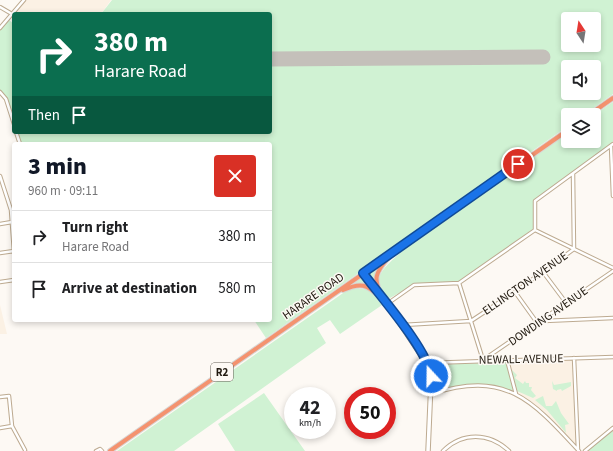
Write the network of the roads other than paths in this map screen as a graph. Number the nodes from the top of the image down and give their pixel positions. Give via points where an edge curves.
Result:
1 (24, 0) edge
2 (0, 7) edge
3 (14, 12) edge
4 (12, 14) joint
5 (0, 28) edge
6 (0, 92) edge
7 (613, 98) edge
8 (599, 108) edge
9 (12, 118) edge
10 (561, 135) edge
11 (612, 145) edge
12 (573, 174) junction
13 (0, 176) edge
14 (4, 188) junction
15 (0, 190) edge
16 (613, 196) edge
17 (12, 208) edge
18 (12, 222) edge
19 (0, 224) edge
20 (535, 230) junction
21 (574, 249) junction
22 (12, 251) edge
23 (0, 253) edge
24 (392, 253) junction
25 (613, 270) edge
26 (543, 272) junction
27 (364, 273) junction
28 (12, 280) edge
29 (0, 282) edge
30 (459, 283) junction
31 (515, 292) junction
32 (335, 293) junction
33 (382, 297) junction
34 (386, 303) junction
35 (566, 304) junction
36 (613, 318) edge
37 (471, 321) junction
38 (542, 321) junction
39 (538, 324) junction
40 (403, 325) junction
41 (613, 357) edge
42 (574, 358) junction
43 (483, 360) junction
44 (507, 360) junction
45 (428, 363) junction
46 (430, 369) junction
47 (447, 389) junction
48 (431, 394) junction
49 (516, 394) junction
50 (0, 397) edge
51 (12, 426) junction
52 (0, 428) edge
53 (613, 428) edge
54 (25, 450) edge
55 (96, 451) edge
56 (102, 451) edge
57 (110, 451) edge
58 (428, 451) edge
59 (442, 451) edge
60 (509, 451) edge
61 (578, 451) edge
62 (585, 451) edge

1 - 3 street
2 - 4 street
4 - 5 street
6 - 9 street via 6,99
7 - 8 highway
10 - 24 highway, HARARE ROAD / R2
11 - 12 street
11 - 16 street
12 - 20 street via 535,201
12 - 21 street, ELLINGTON AVENUE
13 - 14 street
14 - 15 street
14 - 17 street
18 - 19 street
20 - 21 street
20 - 30 street
21 - 25 street
21 - 26 street, ELLINGTON AVENUE
22 - 23 street
24 - 27 highway, HARARE ROAD / R2
24 - 33 highway via 379,268 376,276 376,284
25 - 35 street, DOWDING AVENUE
26 - 31 street, ELLINGTON AVENUE
26 - 35 street
27 - 32 highway, HARARE ROAD / R2
27 - 33 main road
28 - 29 street
30 - 34 street via 414,285
30 - 37 street
31 - 37 street, ELLINGTON AVENUE
31 - 39 street
32 - 33 highway via 360,285 372,288
32 - 57 highway, HARARE ROAD / R2
33 - 34 main road
34 - 40 main road
35 - 38 street, DOWDING AVENUE
36 - 38 street
37 - 40 street, ELLINGTON AVENUE
37 - 43 street
38 - 39 street, DOWDING AVENUE
39 - 43 street, DOWDING AVENUE
40 - 45 main road
41 - 42 street, NEWALL AVENUE
42 - 44 street, NEWALL AVENUE
42 - 61 street
43 - 44 street, NEWALL AVENUE
43 - 45 street, NEWALL AVENUE
44 - 49 street
45 - 46 main road
46 - 47 street
46 - 48 main road
47 - 48 street
47 - 49 street via 478,385
48 - 58 main road
49 - 61 street via 534,405
50 - 51 street via 9,396
51 - 52 street
51 - 54 street
53 - 62 street
55 - 56 street
59 - 60 street via 456,440 473,436 492,439

